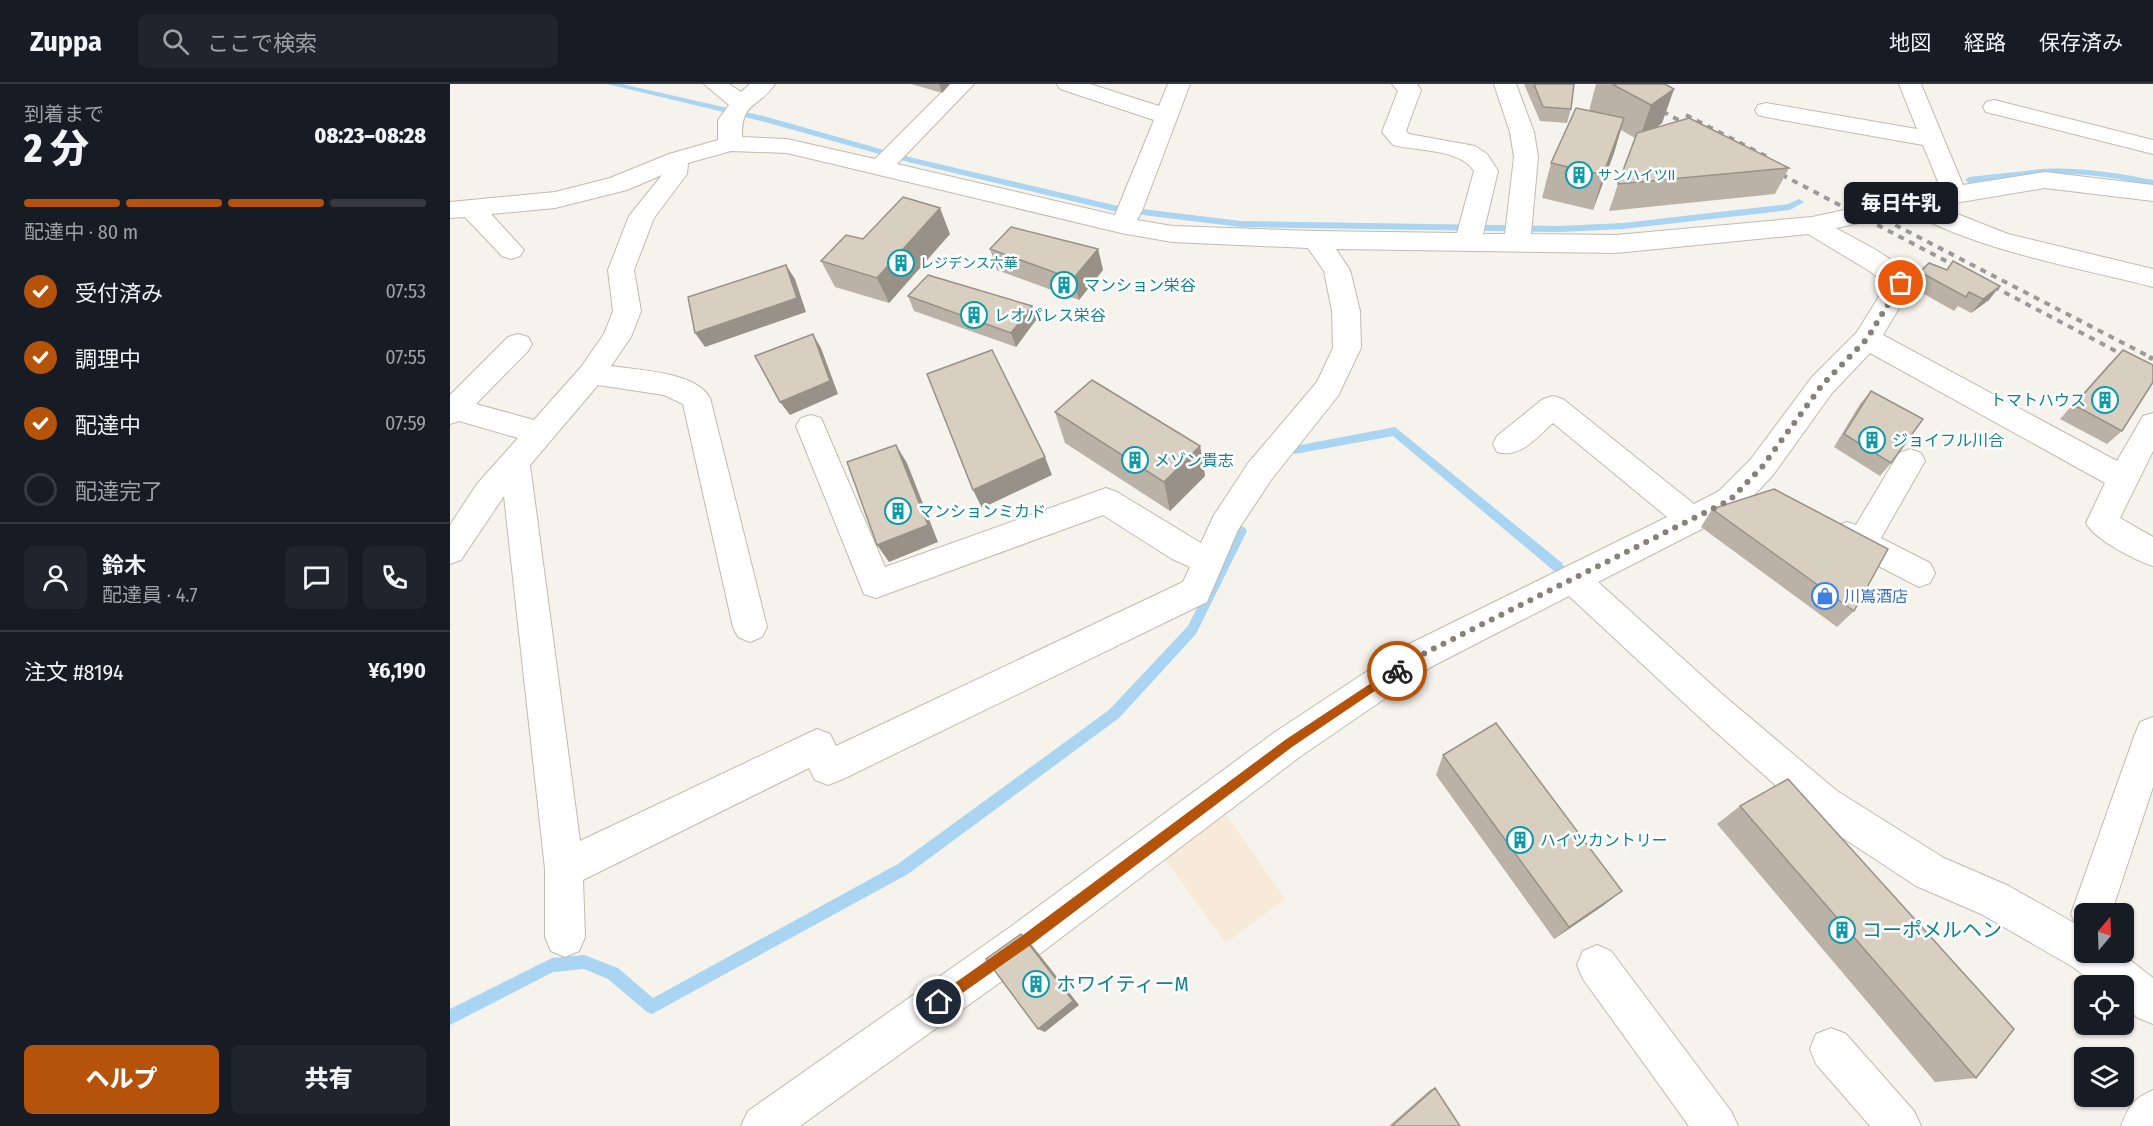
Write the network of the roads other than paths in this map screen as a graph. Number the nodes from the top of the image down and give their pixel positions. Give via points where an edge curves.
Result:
1 (715, 84) edge
2 (764, 84) edge
3 (963, 84) edge
4 (1068, 84) edge
5 (1179, 84) edge
6 (1403, 84) edge
7 (1505, 84) edge
8 (1910, 84) edge
9 (1994, 107) dead end
10 (738, 108) junction
11 (1766, 110) dead end
12 (1165, 116) junction
13 (1932, 139) junction
14 (730, 144) junction
15 (2153, 147) edge
16 (891, 158) junction
17 (677, 159) junction
18 (2153, 193) edge
19 (1955, 194) junction
20 (1914, 204) junction
21 (461, 208) edge
22 (1128, 213) junction
23 (1812, 225) junction
24 (1471, 229) junction
25 (1518, 230) junction
26 (1316, 240) junction
27 (511, 250) dead end
28 (2153, 278) edge
29 (1867, 339) junction
30 (518, 344) dead end
31 (591, 374) junction
32 (452, 411) edge
33 (811, 426) dead end
34 (540, 432) junction
35 (2151, 433) edge
36 (1508, 444) dead end
37 (1910, 461) dead end
38 (515, 462) junction
39 (2122, 478) junction
40 (1747, 482) junction
41 (1778, 498) edge
42 (1691, 519) junction
43 (1820, 521) edge
44 (1862, 543) junction
45 (450, 551) edge
46 (2153, 553) edge
47 (1208, 561) junction
48 (1919, 573) dead end
49 (1573, 579) junction
50 (750, 627) dead end
51 (2153, 734) edge
52 (564, 869) junction
53 (2097, 903) edge
54 (2074, 934) edge
55 (565, 937) dead end
56 (2110, 963) edge
57 (1597, 965) dead end
58 (2153, 1003) edge
59 (1831, 1049) dead end
60 (2153, 1112) edge
61 (763, 1126) edge
62 (1716, 1126) edge
63 (1899, 1126) edge
64 (2143, 1126) edge

1 - 10 street
2 - 10 street
3 - 16 street
4 - 12 street
5 - 12 street
6 - 24 street via 1410,90 1394,132 1401,140 1467,151 1479,159 1486,171
7 - 25 street via 1522,132 1526,157
8 - 13 street
9 - 15 street
10 - 14 street via 730,120
11 - 13 street
12 - 22 street
13 - 19 street
14 - 16 street
14 - 17 street
16 - 22 street
17 - 21 street via 618,184 555,200
17 - 31 street via 675,174 642,216 633,237 621,270 627,311 617,337
18 - 19 street via 2045,180
19 - 20 street
20 - 23 street
20 - 28 street via 1939,219 1987,234
21 - 27 street
22 - 26 street via 1172,234
23 - 25 street via 1616,244
23 - 29 street via 1901,283
24 - 25 street
24 - 26 street
26 - 47 street via 1337,270 1346,311 1347,348 1328,388 1260,471 1225,524
29 - 39 street
29 - 40 street via 1822,385
30 - 32 street
31 - 34 street
31 - 50 street via 669,385 696,398
32 - 34 street
33 - 47 street via 876,584 1106,501 1183,550
34 - 38 street
35 - 39 street
36 - 42 street via 1553,407
37 - 44 street
38 - 45 street via 488,493
38 - 52 street
39 - 46 street via 2102,523
40 - 41 street
40 - 42 street via 1730,500
42 - 49 street
43 - 44 street
44 - 48 street
47 - 52 street via 1195,592 828,768 817,746
49 - 54 street via 1824,804 1930,872
49 - 61 street via 1419,656 1288,744 1027,939
51 - 53 street
52 - 55 street
56 - 58 street
57 - 62 street
59 - 63 street
60 - 64 street

